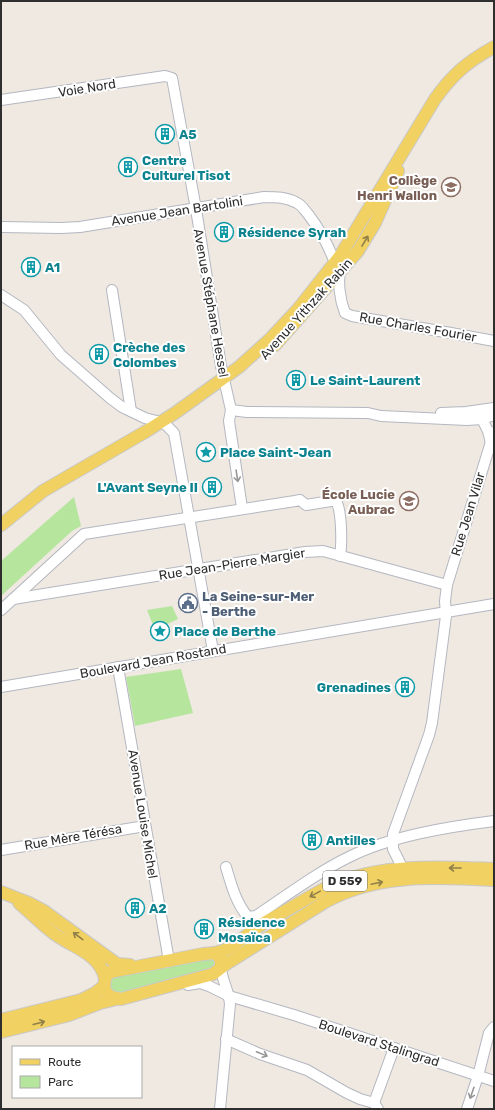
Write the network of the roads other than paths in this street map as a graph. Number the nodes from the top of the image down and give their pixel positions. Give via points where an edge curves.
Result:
1 (494, 47) edge
2 (173, 78) joint
3 (1, 100) edge
4 (404, 151) junction
5 (196, 209) junction
6 (1, 227) edge
7 (341, 264) junction
8 (328, 284) junction
9 (112, 290) dead end
10 (1, 296) edge
11 (494, 342) edge
12 (225, 382) junction
13 (231, 410) junction
14 (492, 410) edge
15 (131, 411) junction
16 (368, 413) junction
17 (482, 419) junction
18 (164, 424) junction
19 (494, 432) edge
20 (491, 443) junction
21 (242, 508) junction
22 (189, 517) junction
23 (1, 525) edge
24 (1, 533) edge
25 (340, 556) junction
26 (198, 569) junction
27 (447, 585) junction
28 (13, 599) junction
29 (494, 604) edge
30 (1, 610) edge
31 (446, 614) junction
32 (213, 651) junction
33 (118, 667) junction
34 (1, 687) edge
35 (494, 821) edge
36 (146, 826) junction
37 (393, 845) junction
38 (1, 850) edge
39 (226, 867) dead end
40 (403, 869) junction
41 (494, 869) edge
42 (389, 870) junction
43 (494, 880) edge
44 (5, 894) edge
45 (214, 953) junction
46 (169, 961) junction
47 (150, 964) junction
48 (221, 968) junction
49 (104, 982) junction
50 (225, 984) junction
51 (166, 988) junction
52 (229, 996) junction
53 (116, 998) junction
54 (263, 1006) junction
55 (1, 1020) edge
56 (494, 1027) edge
57 (1, 1032) edge
58 (226, 1039) junction
59 (394, 1048) junction
60 (478, 1076) junction
61 (494, 1081) edge
62 (376, 1106) edge
63 (220, 1109) edge
64 (467, 1109) edge

1 - 4 main road, Avenue Yithzak Rabin via 460,69 446,83
2 - 3 street, Voie Nord via 165,76
2 - 5 street, Avenue Stéphane Hessel
4 - 7 main road, Avenue Yithzak Rabin via 376,196
7 -> 4 main road, Avenue Yithzak Rabin via 358,252 375,223 400,167
5 - 6 street, Avenue Jean Bartolini via 80,227
5 - 7 street, Avenue Jean Bartolini via 264,197 289,199 299,204 319,228
5 - 12 street, Avenue Stéphane Hessel via 220,366
7 - 8 main road, Avenue Yithzak Rabin
7 - 8 street, Rue Charles Fourier
8 - 11 street, Rue Charles Fourier via 345,313 352,316 451,332
8 - 12 main road, Avenue Yithzak Rabin
8 - 12 main road, Avenue Yithzak Rabin via 262,358
9 - 15 street
10 - 15 street via 24,310 61,355 110,398
12 - 13 street, Avenue Stéphane Hessel
12 - 18 main road, Avenue Yithzak Rabin
13 - 16 street
13 -> 21 street via 229,421
14 - 16 street
14 - 17 street via 484,413
15 - 18 street
16 - 17 street via 380,416
17 - 20 street
18 - 22 street via 174,434 177,443
18 - 23 main road, Avenue Yithzak Rabin via 49,486
18 - 24 main road, Avenue Yithzak Rabin via 57,488
19 - 20 street, Rue Jean Vilar
20 - 27 street, Rue Jean Vilar
21 - 22 street
21 - 25 street via 300,500 306,505 336,501 342,548
22 - 26 street
22 - 28 street via 84,534
25 - 26 street, Rue Jean-Pierre Margier via 323,551 305,552
25 - 27 street, Rue Jean-Pierre Margier
26 - 28 street, Rue Jean-Pierre Margier
26 - 32 street
27 - 31 street, Rue Jean Vilar via 444,604
28 - 30 street
29 - 31 street, Boulevard Jean Rostand
31 - 32 street, Boulevard Jean Rostand
31 - 37 street, Rue Jean Vilar via 432,723 394,828
32 - 33 street, Boulevard Jean Rostand
33 - 34 street, Boulevard Jean Rostand
33 - 36 street, Avenue Louise Michel
35 - 37 street via 441,830
36 - 38 street, Rue Mère Térésa
36 - 46 street, Avenue Louise Michel
37 - 39 street via 361,852 333,865 256,916 248,917 243,911 235,896
37 - 40 street
37 - 42 street, Rue Jean Vilar
41 -> 40 main road, D 559
40 - 42 main road, D 559
42 -> 45 main road, D 559 via 336,884 261,925 230,948
48 -> 43 main road, D 559 via 337,895 356,888 389,880
47 -> 44 main road via 117,964 44,911
44 - 49 main road via 53,933 98,962
45 - 46 main road
45 - 48 main road via 221,959
46 - 47 main road
47 - 49 main road via 110,972
48 - 50 street
48 - 51 main road via 213,974
49 - 53 main road via 107,994
49 - 55 main road via 95,993 81,1000
50 - 52 street
50 - 54 street, Boulevard Stalingrad
51 - 52 street, Boulevard Stalingrad via 200,983
51 - 53 main road
52 - 54 street, Boulevard Stalingrad
52 - 58 street
57 -> 53 main road via 69,1015
54 - 59 street, Boulevard Stalingrad
56 - 60 street via 489,1033
58 -> 62 street via 307,1070
58 - 63 street
59 - 60 street, Boulevard Stalingrad
59 - 62 street
60 - 61 street, Boulevard Stalingrad
60 -> 64 street

